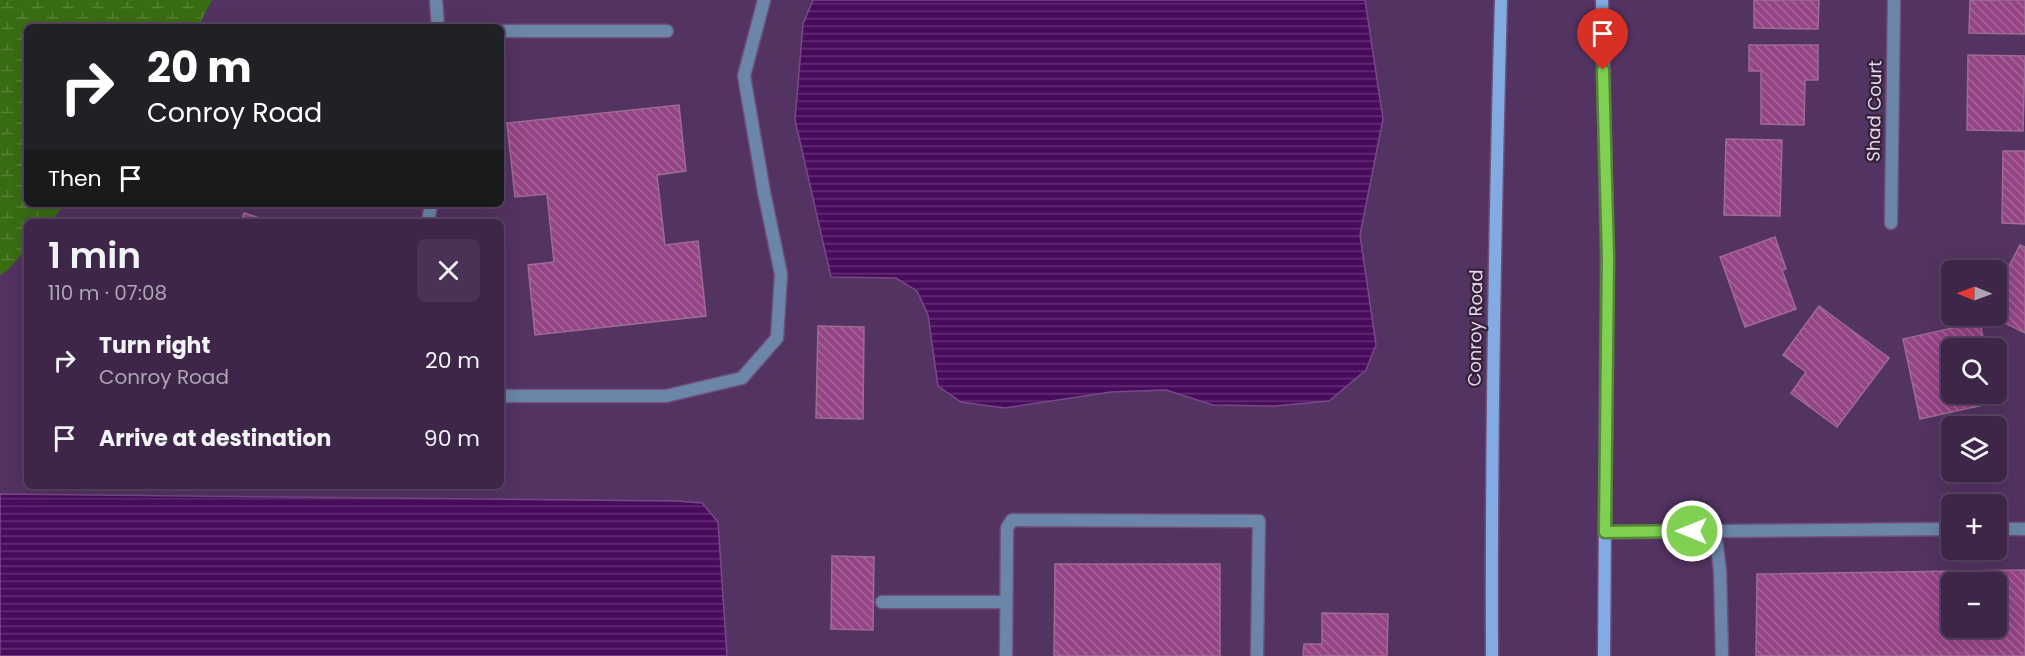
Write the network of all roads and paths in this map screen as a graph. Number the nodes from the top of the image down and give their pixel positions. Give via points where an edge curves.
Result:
1 (436, 0) edge
2 (764, 0) edge
3 (1502, 0) edge
4 (1602, 0) edge
5 (1894, 0) edge
6 (438, 24) edge
7 (504, 31) edge
8 (667, 31) dead end
9 (1891, 223) dead end
10 (504, 396) edge
11 (1941, 529) edge
12 (2007, 529) edge
13 (2025, 529) edge
14 (1714, 531) junction
15 (1605, 532) junction
16 (882, 602) dead end
17 (1006, 602) junction
18 (1006, 656) edge
19 (1257, 656) edge
20 (1492, 656) edge
21 (1604, 656) edge
22 (1722, 656) edge

1 - 6 street
2 - 10 street via 744,76 781,274 777,338 742,378 666,396
3 - 20 main road, Conroy Road via 1494,243
4 - 15 main road via 1608,258
5 - 9 street, Shad Court
7 - 8 street
11 - 14 street
12 - 13 street
14 - 15 street
14 - 22 street via 1720,571
15 - 21 main road
16 - 17 street
17 - 18 street
17 - 19 street via 1007,528 1012,520 1259,521

